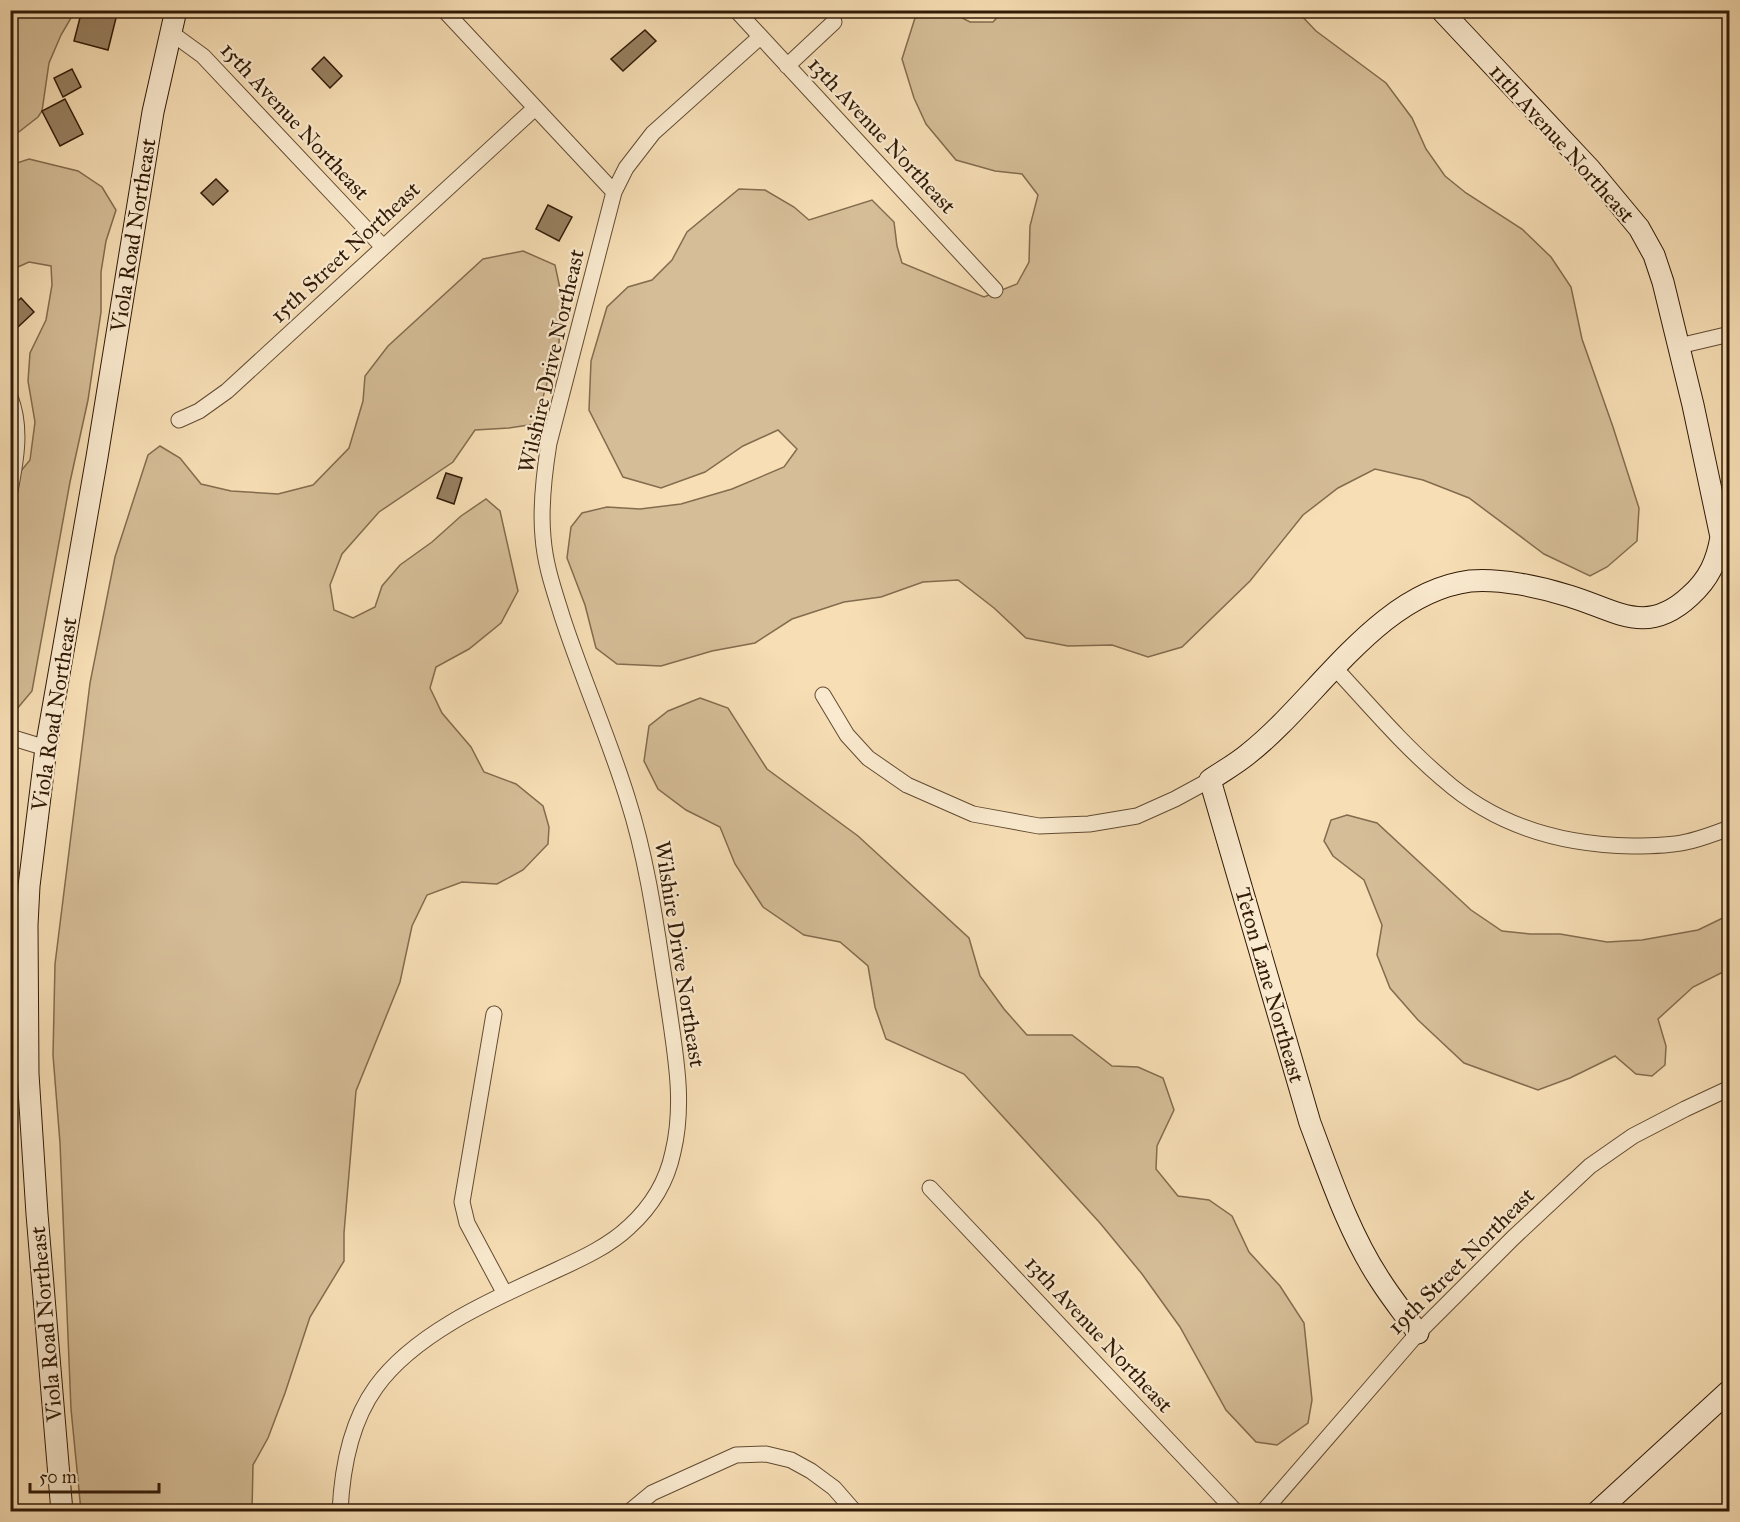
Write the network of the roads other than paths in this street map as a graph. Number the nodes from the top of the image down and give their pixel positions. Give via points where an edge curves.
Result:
1 (176, 10) edge
2 (444, 10) edge
3 (736, 10) edge
4 (1441, 10) edge
5 (834, 22) dead end
6 (170, 32) junction
7 (760, 37) junction
8 (787, 66) junction
9 (535, 108) junction
10 (614, 192) junction
11 (383, 247) junction
12 (995, 290) dead end
13 (1730, 334) edge
14 (1679, 346) junction
15 (10, 397) edge
16 (179, 420) dead end
17 (10, 491) edge
18 (1335, 668) junction
19 (823, 694) dead end
20 (10, 737) edge
21 (46, 748) junction
22 (1210, 780) junction
23 (1730, 828) edge
24 (494, 1014) dead end
25 (1730, 1088) edge
26 (930, 1188) dead end
27 (505, 1294) junction
28 (1418, 1333) junction
29 (1730, 1390) edge
30 (62, 1512) edge
31 (340, 1512) edge
32 (629, 1512) edge
33 (855, 1512) edge
34 (1236, 1512) edge
35 (1263, 1512) edge
36 (1597, 1512) edge

1 - 6 street, Viola Road Northeast
2 - 9 street
3 - 7 street, 13th Avenue Northeast
4 - 14 street, 11th Avenue Northeast via 1590,169 1639,228 1654,255
5 - 8 street
6 - 11 street, 15th Avenue Northeast via 203,56
6 - 21 street, Viola Road Northeast via 153,112
7 - 8 street, 13th Avenue Northeast
7 - 10 street via 653,133 626,168
8 - 12 street, 13th Avenue Northeast
9 - 10 street
9 - 11 street, 15th Street Northeast
10 - 27 street, Wilshire Drive Northeast via 549,443 542,500 543,537 547,567 571,644 642,846 677,1066 678,1128 660,1188 629,1228 572,1263
11 - 16 street, 15th Street Northeast via 227,391
13 - 14 street
14 - 18 street, 11th Avenue Northeast via 1720,537 1712,570 1698,589 1680,605 1655,617 1643,618 1623,616 1537,588 1471,581 1413,601 1385,619
15 - 17 street via 16,420 17,453
18 - 22 street via 1248,754
18 - 23 street via 1444,781 1498,817 1525,828 1585,844 1648,846 1685,842
19 - 22 street via 847,735 868,758 907,784 974,814 1038,826 1089,824 1137,816
20 - 21 street
21 - 30 street, Viola Road Northeast via 27,925 28,1074
22 - 28 street, Teton Lane Northeast via 1322,1157 1361,1247
24 - 27 street via 462,1202 467,1223
25 - 28 street, 19th Street Northeast via 1633,1136 1590,1166
26 - 34 street, 13th Avenue Northeast
27 - 31 street, Wilshire Drive Northeast via 436,1332 377,1386 359,1416 346,1455
28 - 35 street, 19th Street Northeast
29 - 36 street
32 - 33 street via 652,1493 736,1455 766,1454 791,1460 811,1471 834,1488

